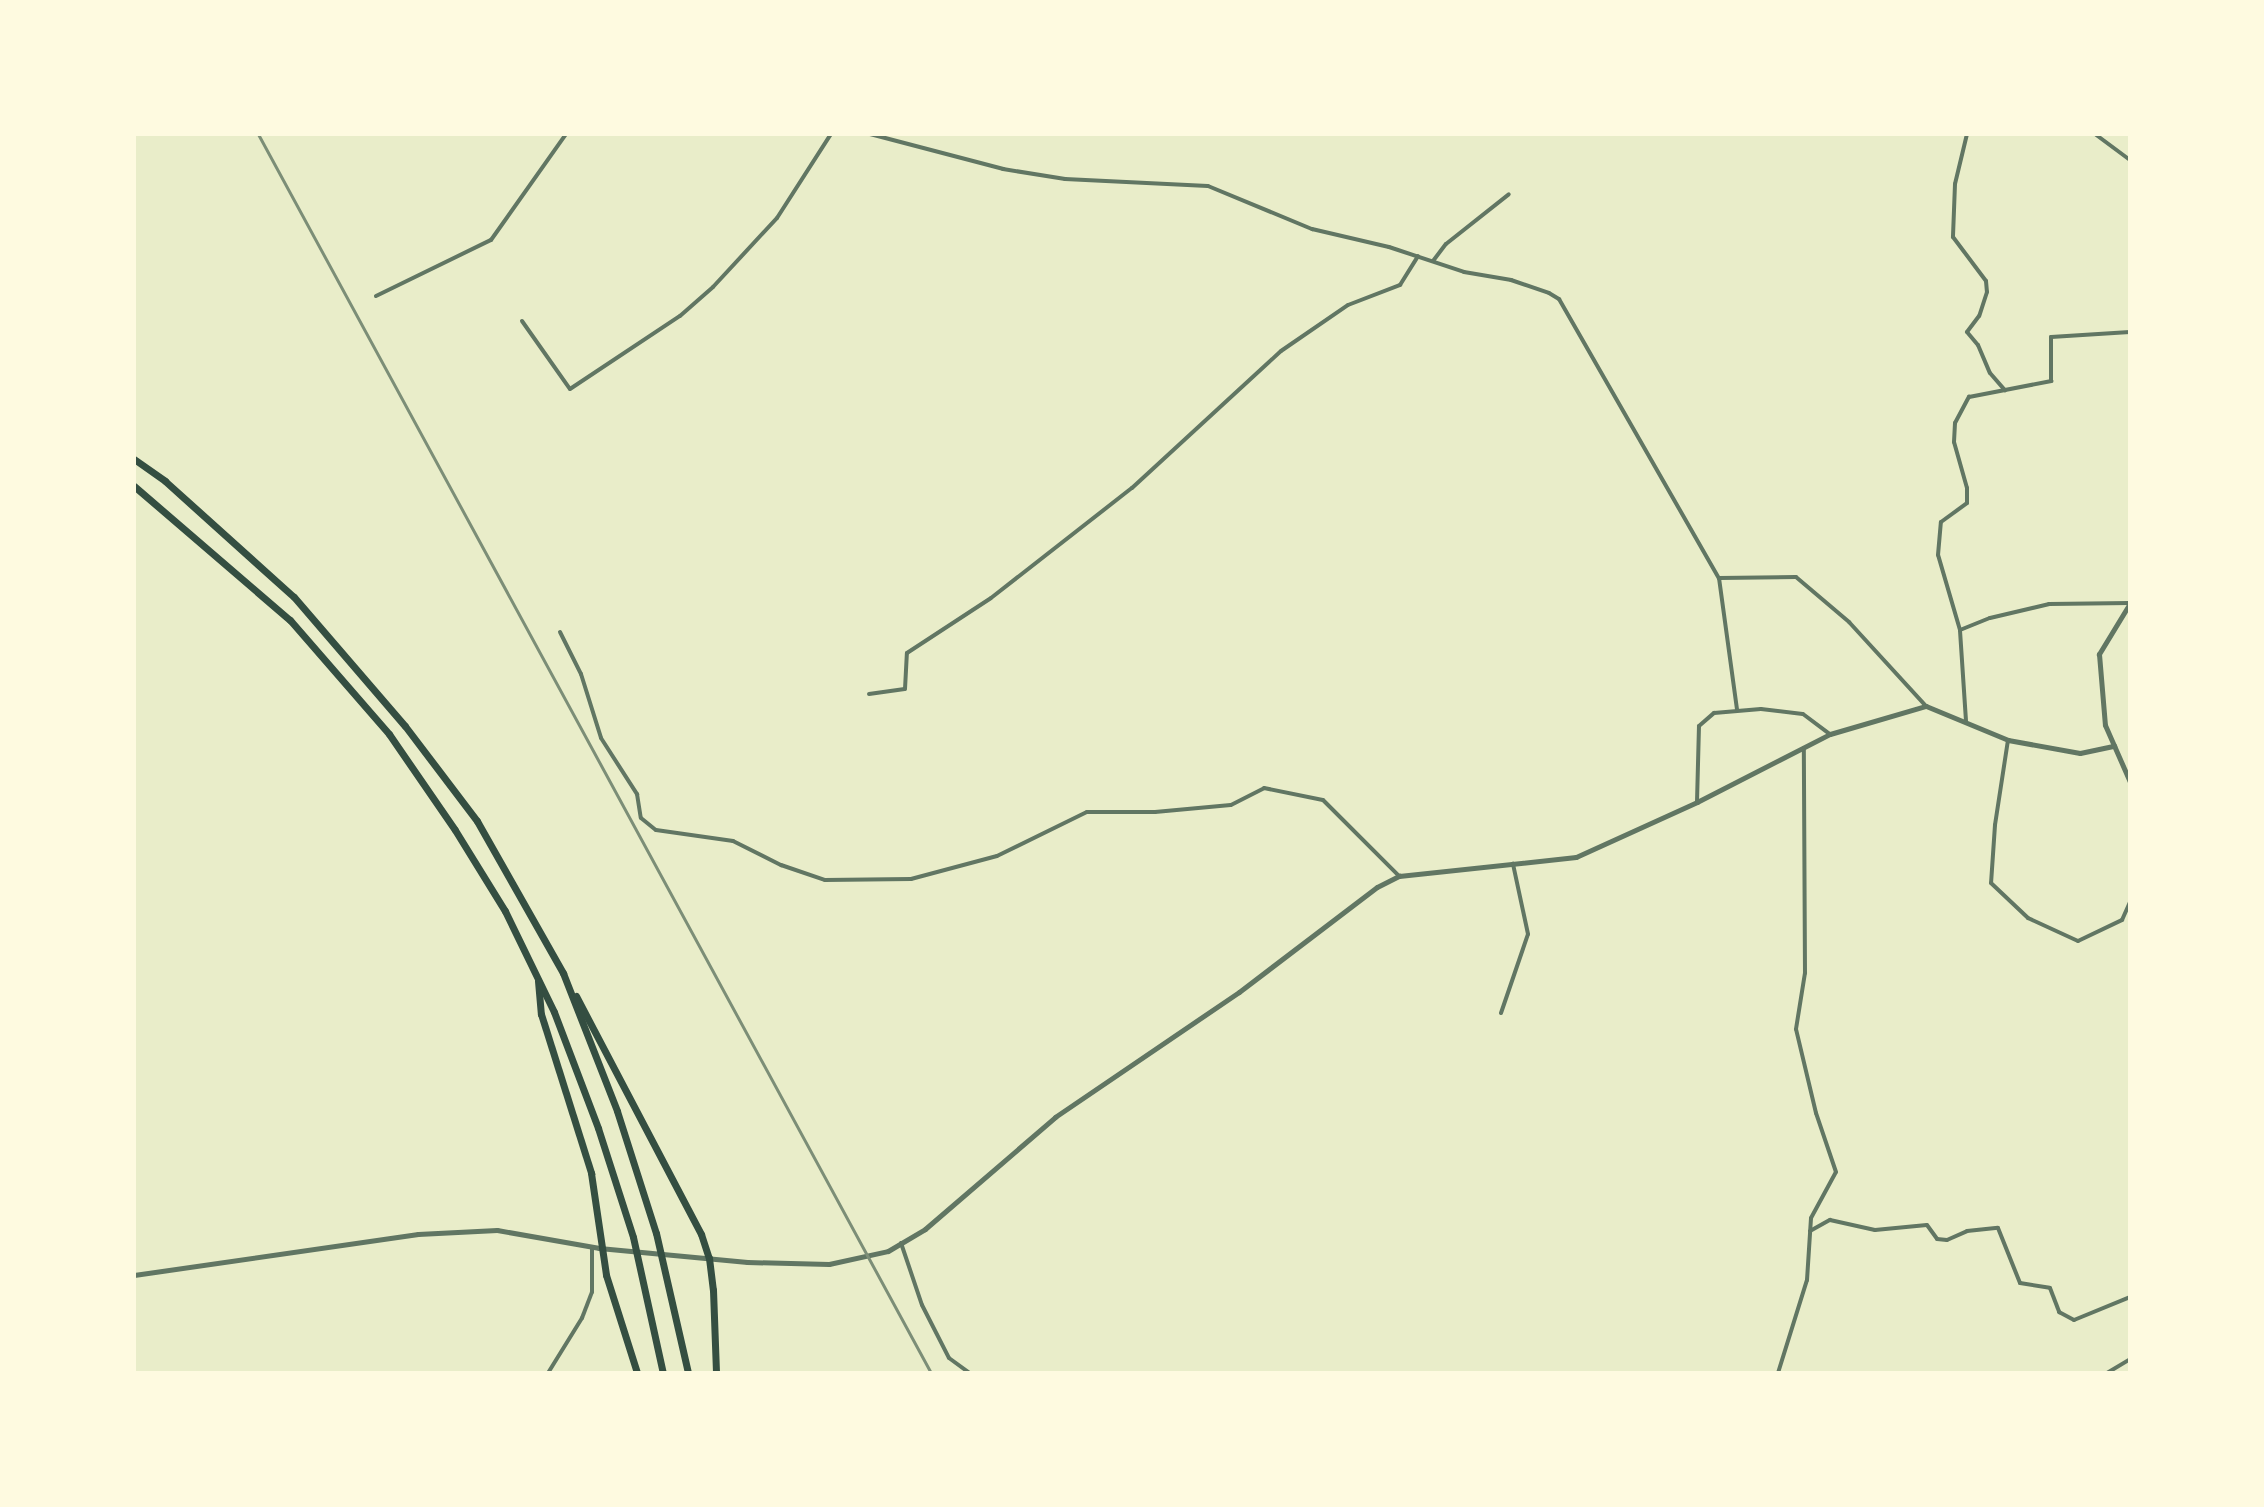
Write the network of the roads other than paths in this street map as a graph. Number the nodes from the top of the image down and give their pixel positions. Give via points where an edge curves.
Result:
1 (566, 134) edge
2 (831, 134) edge
3 (870, 134) edge
4 (1967, 134) edge
5 (2095, 134) edge
6 (886, 137) edge
7 (2130, 160) edge
8 (1509, 194) dead end
9 (1418, 256) junction
10 (1433, 261) junction
11 (376, 296) dead end
12 (522, 321) dead end
13 (2130, 332) edge
14 (2006, 391) junction
15 (134, 459) edge
16 (134, 486) edge
17 (1719, 578) junction
18 (2130, 603) edge
19 (1960, 630) junction
20 (560, 632) dead end
21 (869, 694) dead end
22 (1926, 706) junction
23 (1737, 711) junction
24 (1966, 721) junction
25 (1830, 734) junction
26 (2008, 740) junction
27 (1804, 746) junction
28 (2114, 746) junction
29 (2130, 782) edge
30 (1697, 802) junction
31 (1513, 864) junction
32 (1399, 876) junction
33 (2130, 902) edge
34 (563, 973) junction
35 (538, 979) junction
36 (1501, 1013) dead end
37 (1810, 1231) junction
38 (901, 1243) junction
39 (596, 1247) junction
40 (709, 1258) junction
41 (134, 1275) edge
42 (2130, 1297) edge
43 (2130, 1359) edge
44 (548, 1373) edge
45 (637, 1373) edge
46 (663, 1373) edge
47 (688, 1373) edge
48 (716, 1373) edge
49 (970, 1373) edge
50 (1778, 1373) edge
51 (2107, 1373) edge

1 - 11 street via 491,240
2 - 12 street via 777,218 713,287 680,316 570,389
3 - 6 street
4 - 14 street via 1955,184 1953,237 1979,270 1987,292 1967,332
5 - 7 street
6 - 9 street via 1003,169 1065,179 1208,186 1312,229
8 - 10 street via 1454,237
9 - 10 street
9 - 21 street via 1400,285 1348,305 1281,351 1132,488 991,598 907,653 905,689
10 - 17 street via 1559,299
13 - 14 street via 2051,337 2051,381
14 - 19 street via 1969,397 1955,423 1967,503 1941,522 1938,555
15 - 34 highway via 294,597 405,726 477,821
16 - 35 highway via 290,620 389,734 505,911
17 - 22 street via 1796,577 1849,622
17 - 23 street
18 - 19 street via 2049,604
18 - 28 street via 2099,654 2105,725
19 - 24 street
20 - 32 street via 581,674 601,738 637,794 641,818 656,830 733,841 825,880 911,879 997,856 1087,812 1231,805 1264,788 1323,800
22 - 24 street
22 - 25 street
23 - 25 street via 1803,714
23 - 30 street via 1714,713 1699,726
24 - 26 street
25 - 27 street
26 - 28 street via 2080,753
26 - 33 street via 1991,883 2028,918 2078,941 2122,920
27 - 30 street
27 - 37 street via 1805,973 1796,1029 1836,1172 1811,1218
28 - 29 street
30 - 31 street via 1576,857
31 - 32 street
31 - 36 street via 1528,934
32 - 38 street via 1055,1117 925,1229
34 - 40 highway
34 - 47 highway via 617,1111 656,1233
35 - 39 highway via 541,1014 591,1173
35 - 46 highway via 598,1128 633,1237
37 - 42 street via 1830,1220 1875,1230 1927,1225 1937,1239 1947,1240 1967,1231 1998,1228 2020,1283 2050,1288 2059,1312 2074,1320
37 - 50 street via 1807,1280
38 - 40 street via 888,1251 829,1264
38 - 49 street via 922,1305 949,1358
39 - 40 street
39 - 41 street via 497,1230 418,1234
39 - 44 street via 592,1292
39 - 45 highway
40 - 48 highway
43 - 51 street

